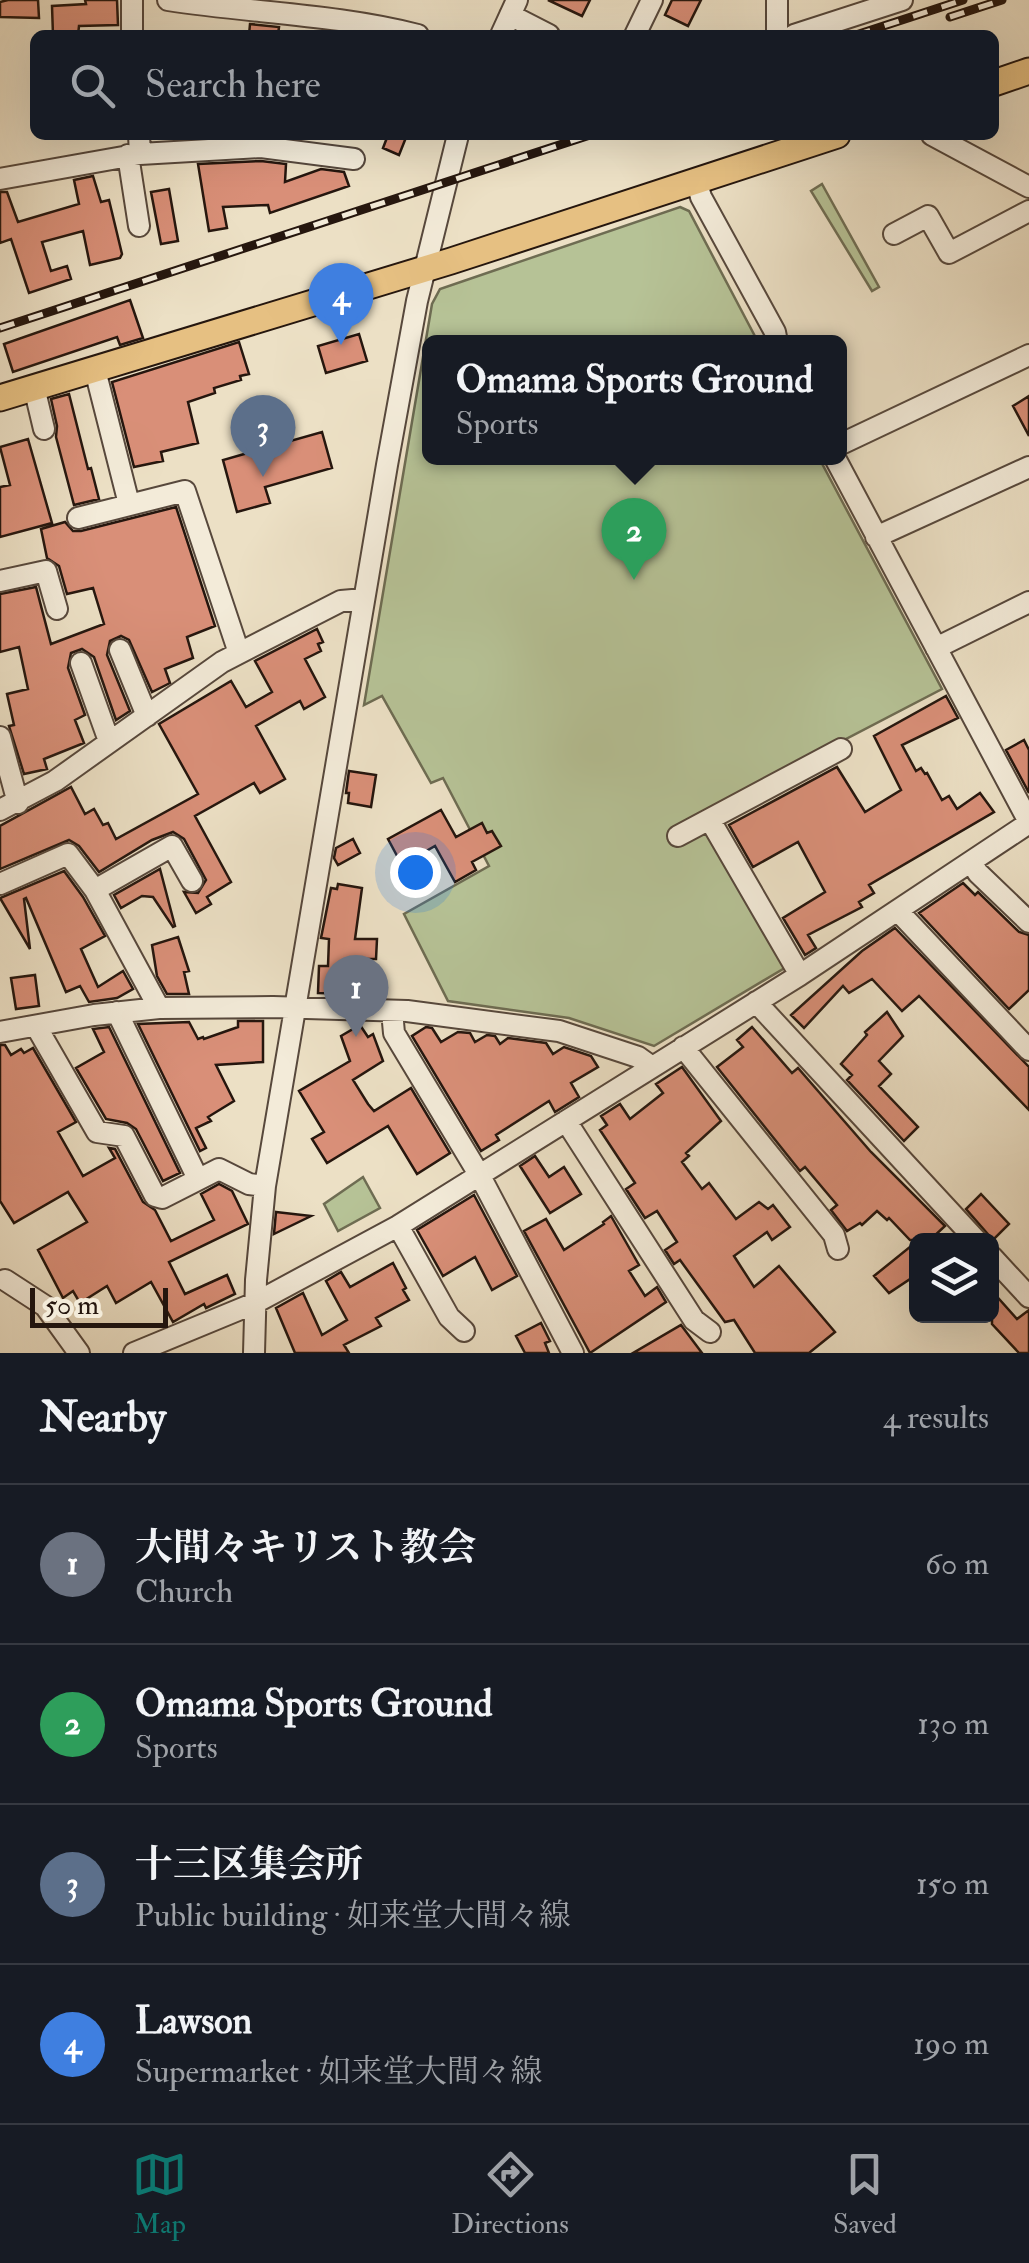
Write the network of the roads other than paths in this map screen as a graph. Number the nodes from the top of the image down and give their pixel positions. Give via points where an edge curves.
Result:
1 (132, 0) edge
2 (168, 0) edge
3 (652, 0) edge
4 (777, 0) edge
5 (902, 0) edge
6 (514, 8) edge
7 (132, 30) edge
8 (392, 30) edge
9 (543, 30) edge
10 (637, 30) edge
11 (777, 30) edge
12 (809, 30) edge
13 (1029, 71) edge
14 (999, 81) edge
15 (457, 140) edge
16 (821, 140) edge
17 (941, 140) edge
18 (136, 148) edge
19 (354, 159) dead end
20 (0, 179) edge
21 (696, 180) junction
22 (1029, 187) edge
23 (1029, 211) edge
24 (140, 226) dead end
25 (894, 234) dead end
26 (426, 268) junction
27 (776, 335) edge
28 (1029, 355) edge
29 (95, 370) junction
30 (34, 388) junction
31 (0, 398) edge
32 (44, 429) dead end
33 (847, 441) edge
34 (839, 465) edge
35 (1029, 467) edge
36 (130, 504) junction
37 (78, 518) dead end
38 (876, 536) junction
39 (0, 581) edge
40 (364, 599) junction
41 (1029, 602) edge
42 (57, 609) dead end
43 (936, 648) junction
44 (120, 650) dead end
45 (239, 653) junction
46 (81, 663) dead end
47 (148, 716) junction
48 (0, 737) edge
49 (109, 742) junction
50 (841, 748) dead end
51 (9, 806) edge
52 (710, 820) junction
53 (1029, 823) edge
54 (678, 836) dead end
55 (971, 862) junction
56 (192, 881) dead end
57 (0, 884) edge
58 (94, 890) junction
59 (898, 911) junction
60 (1029, 922) edge
61 (800, 975) junction
62 (756, 1002) junction
63 (159, 1008) junction
64 (295, 1008) junction
65 (392, 1011) junction
66 (116, 1012) junction
67 (36, 1026) junction
68 (0, 1032) edge
69 (684, 1047) junction
70 (1029, 1050) edge
71 (652, 1067) junction
72 (566, 1121) junction
73 (480, 1176) junction
74 (198, 1180) junction
75 (264, 1186) junction
76 (398, 1226) junction
77 (970, 1233) edge
78 (838, 1250) dead end
79 (999, 1265) edge
80 (5, 1280) dead end
81 (1029, 1297) edge
82 (255, 1303) junction
83 (464, 1331) dead end
84 (710, 1332) dead end
85 (79, 1353) edge
86 (134, 1353) edge
87 (254, 1353) edge
88 (572, 1353) edge

1 - 7 street
2 - 8 street
3 - 10 street
4 - 11 street
5 - 12 street
6 - 9 street
13 - 14 main road
15 - 26 street
16 - 21 main road
17 - 22 street
18 - 19 street via 273,148
18 - 20 street
18 - 24 street
21 - 26 main road
21 - 27 street
23 - 25 street via 949,253 928,216
26 - 29 main road
26 - 40 street
28 - 33 street
29 - 30 main road
29 - 36 street
30 - 31 main road
30 - 32 street
34 - 38 street
35 - 38 street
36 - 37 street
36 - 45 street via 180,490 188,494
38 - 43 street
39 - 42 street via 46,571
40 - 45 street via 342,601
40 - 64 street
41 - 43 street
43 - 53 street
44 - 47 street
45 - 47 street
46 - 49 street
47 - 49 street
48 - 51 street
49 - 51 street
50 - 52 street
52 - 54 street
52 - 61 street
53 - 55 street
55 - 59 street
55 - 60 street
56 - 58 street via 172,846
57 - 58 street via 64,854
58 - 63 street
59 - 61 street
59 - 70 street
61 - 62 street
62 - 69 street
62 - 77 street
63 - 64 street
63 - 66 street
64 - 65 street
64 - 75 street
65 - 71 street via 559,1031
65 - 73 street via 394,1033
66 - 67 street
66 - 74 street
67 - 68 street
67 - 74 street via 97,1132 124,1136 156,1196
69 - 71 street
69 - 78 street via 834,1235
71 - 72 street
72 - 73 street
72 - 84 street via 694,1320
73 - 76 street
73 - 88 street
74 - 75 street via 224,1169
75 - 82 street
76 - 82 street
76 - 83 street via 449,1317
79 - 81 street
80 - 85 street via 45,1306
82 - 86 street
82 - 87 street

